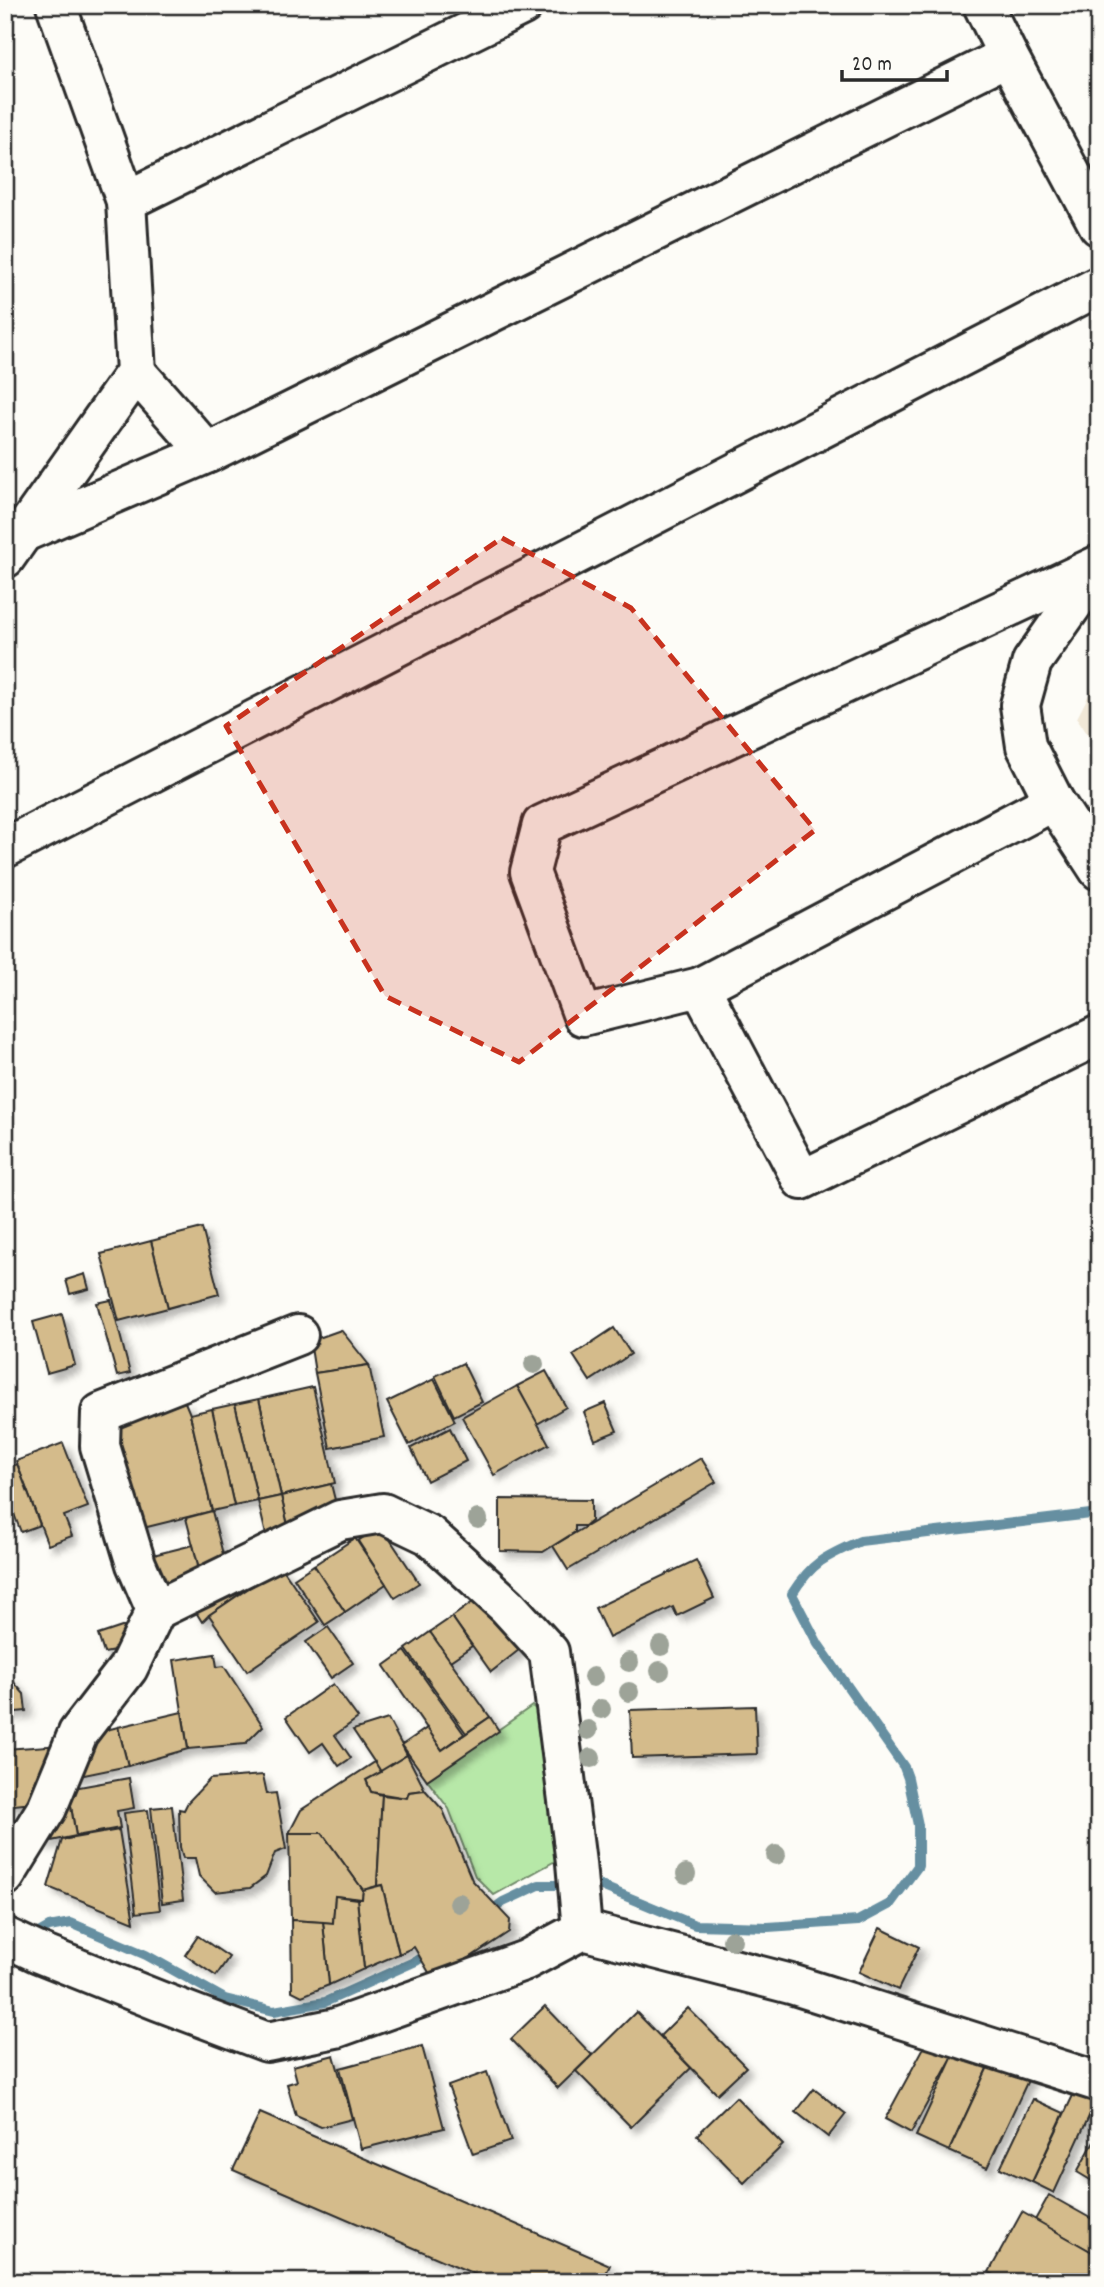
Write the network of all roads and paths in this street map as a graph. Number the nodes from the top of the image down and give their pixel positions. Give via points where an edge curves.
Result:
1 (56, 5) edge
2 (523, 5) edge
3 (984, 5) edge
4 (1008, 56) junction
5 (126, 201) junction
6 (1099, 226) edge
7 (1099, 286) edge
8 (136, 372) junction
9 (208, 453) junction
10 (13, 546) edge
11 (1099, 566) edge
12 (1054, 801) junction
13 (5, 848) edge
14 (1099, 870) edge
15 (700, 987) junction
16 (1099, 1035) edge
17 (298, 1335) dead end
18 (156, 1610) junction
19 (5, 1876) edge
20 (580, 1917) junction
21 (22, 1945) edge
22 (1099, 2082) edge

1 - 5 street
2 - 5 street
3 - 4 street
4 - 6 street
4 - 9 street
5 - 8 street
7 - 13 street
8 - 9 street
8 - 10 street
9 - 10 street
11 - 12 street via 1032,663 1020,705 1026,747
11 - 15 street via 542,824 530,872 583,1016
12 - 14 street
12 - 15 street
15 - 16 street via 802,1180
17 - 18 street via 101,1413 100,1446 136,1564
18 - 19 street via 128,1668 78,1732 47,1808
18 - 20 street via 340,1520 383,1513 429,1535 507,1606 549,1652
20 - 21 street via 526,1960 336,2028 267,2042
20 - 22 street

